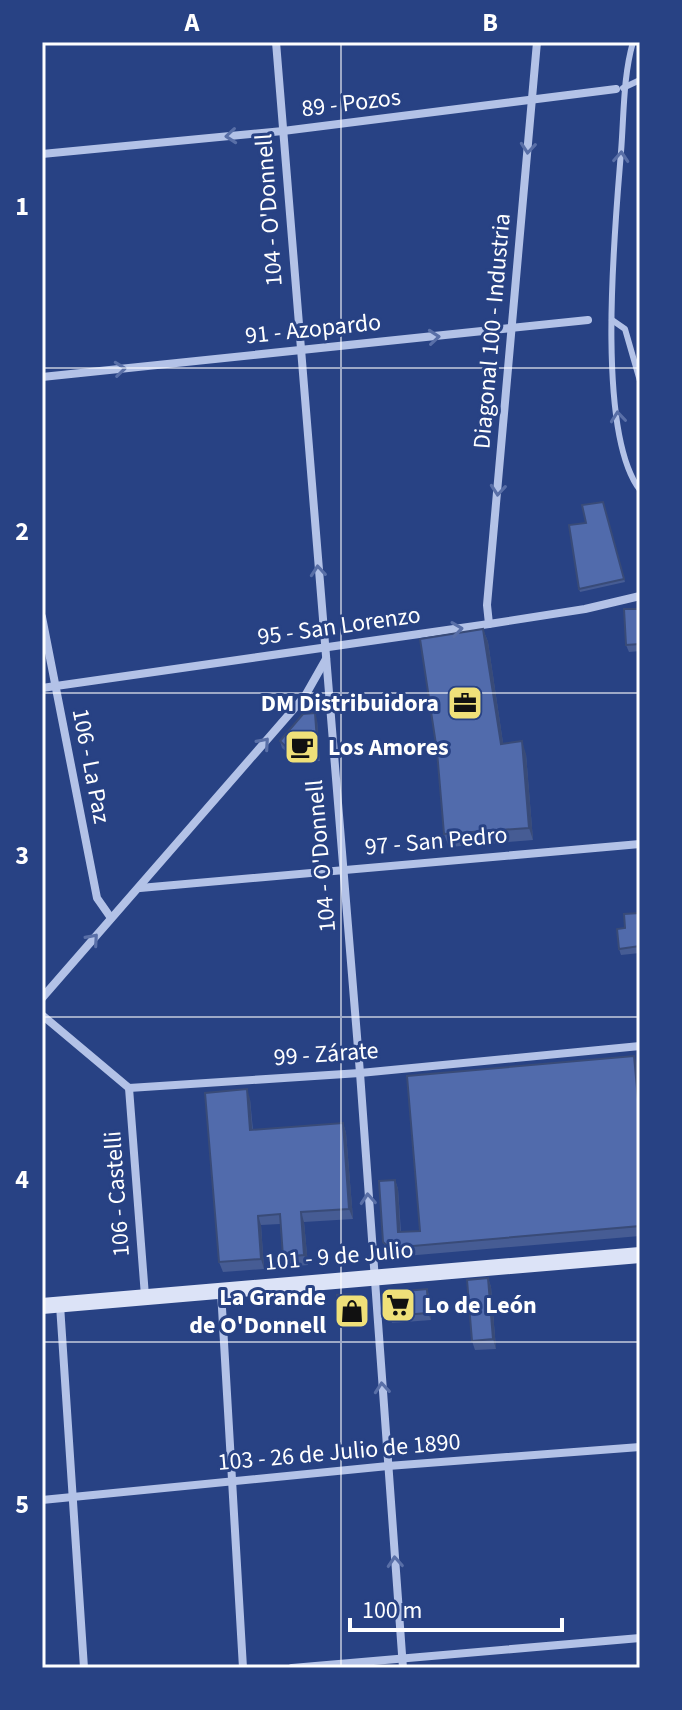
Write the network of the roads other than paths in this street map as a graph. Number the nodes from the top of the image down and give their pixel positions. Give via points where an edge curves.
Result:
1 (276, 42) edge
2 (537, 42) edge
3 (633, 42) edge
4 (640, 80) edge
5 (620, 88) junction
6 (531, 102) junction
7 (283, 131) junction
8 (42, 154) edge
9 (588, 320) dead end
10 (612, 320) junction
11 (512, 329) junction
12 (299, 350) junction
13 (42, 377) edge
14 (640, 381) edge
15 (640, 490) edge
16 (640, 596) edge
17 (42, 617) edge
18 (489, 624) junction
19 (325, 649) junction
20 (326, 659) junction
21 (55, 686) junction
22 (42, 688) edge
23 (640, 844) edge
24 (342, 870) junction
25 (140, 888) junction
26 (111, 918) junction
27 (42, 998) edge
28 (42, 1015) edge
29 (640, 1046) edge
30 (360, 1073) junction
31 (129, 1088) junction
32 (640, 1255) edge
33 (373, 1277) junction
34 (221, 1290) junction
35 (145, 1296) junction
36 (60, 1305) junction
37 (42, 1306) edge
38 (640, 1447) edge
39 (388, 1466) junction
40 (232, 1482) junction
41 (74, 1497) junction
42 (42, 1500) edge
43 (640, 1638) edge
44 (402, 1663) edge
45 (84, 1668) edge
46 (243, 1668) edge
47 (292, 1668) edge

1 - 7 street, 104 - O'Donnell
2 - 6 street, Diagonal 100 - Industria
3 - 5 lane
4 - 5 lane
5 - 6 street, 89 - Pozos
10 -> 5 lane
6 - 7 street, 89 - Pozos
6 -> 11 street, Diagonal 100 - Industria
7 -> 8 street, 89 - Pozos
7 - 12 street, 104 - O'Donnell
9 - 11 street, 91 - Azopardo
10 - 14 lane via 625,329
15 -> 10 lane via 625,462 620,436
12 -> 11 street, 91 - Azopardo
11 -> 18 street, Diagonal 100 - Industria
13 -> 12 street, 91 - Azopardo
19 -> 12 street, 104 - O'Donnell
16 - 18 street, 95 - San Lorenzo
17 - 21 street, 106 - La Paz
19 -> 18 street, 95 - San Lorenzo
19 - 20 street, 104 - O'Donnell
19 - 21 street, 95 - San Lorenzo
20 - 24 street, 104 - O'Donnell
25 -> 20 street via 305,696
21 - 22 street, 95 - San Lorenzo
21 - 26 street, 106 - La Paz via 97,898
23 - 24 street, 97 - San Pedro
24 - 25 street, 97 - San Pedro
24 - 30 street, 104 - O'Donnell
25 - 26 street
27 -> 26 street
28 - 31 street
29 - 30 street, 99 - Zárate
30 - 31 street, 99 - Zárate
33 -> 30 street, 104 - O'Donnell
31 - 35 street, 106 - Castelli
32 - 33 street, 101 - 9 de Julio
33 - 34 street, 101 - 9 de Julio
39 -> 33 street, 104 - O'Donnell
34 - 35 street, 101 - 9 de Julio
34 - 40 street
35 - 36 street, 101 - 9 de Julio
36 - 37 street, 101 - 9 de Julio
36 - 41 street
38 - 39 street, 103 - 26 de Julio de 1890
39 - 40 street, 103 - 26 de Julio de 1890
44 -> 39 street, 104 - O'Donnell
40 - 41 street, 103 - 26 de Julio de 1890
40 - 46 street
41 - 42 street, 103 - 26 de Julio de 1890
41 - 45 street
43 - 44 street
44 - 47 street

